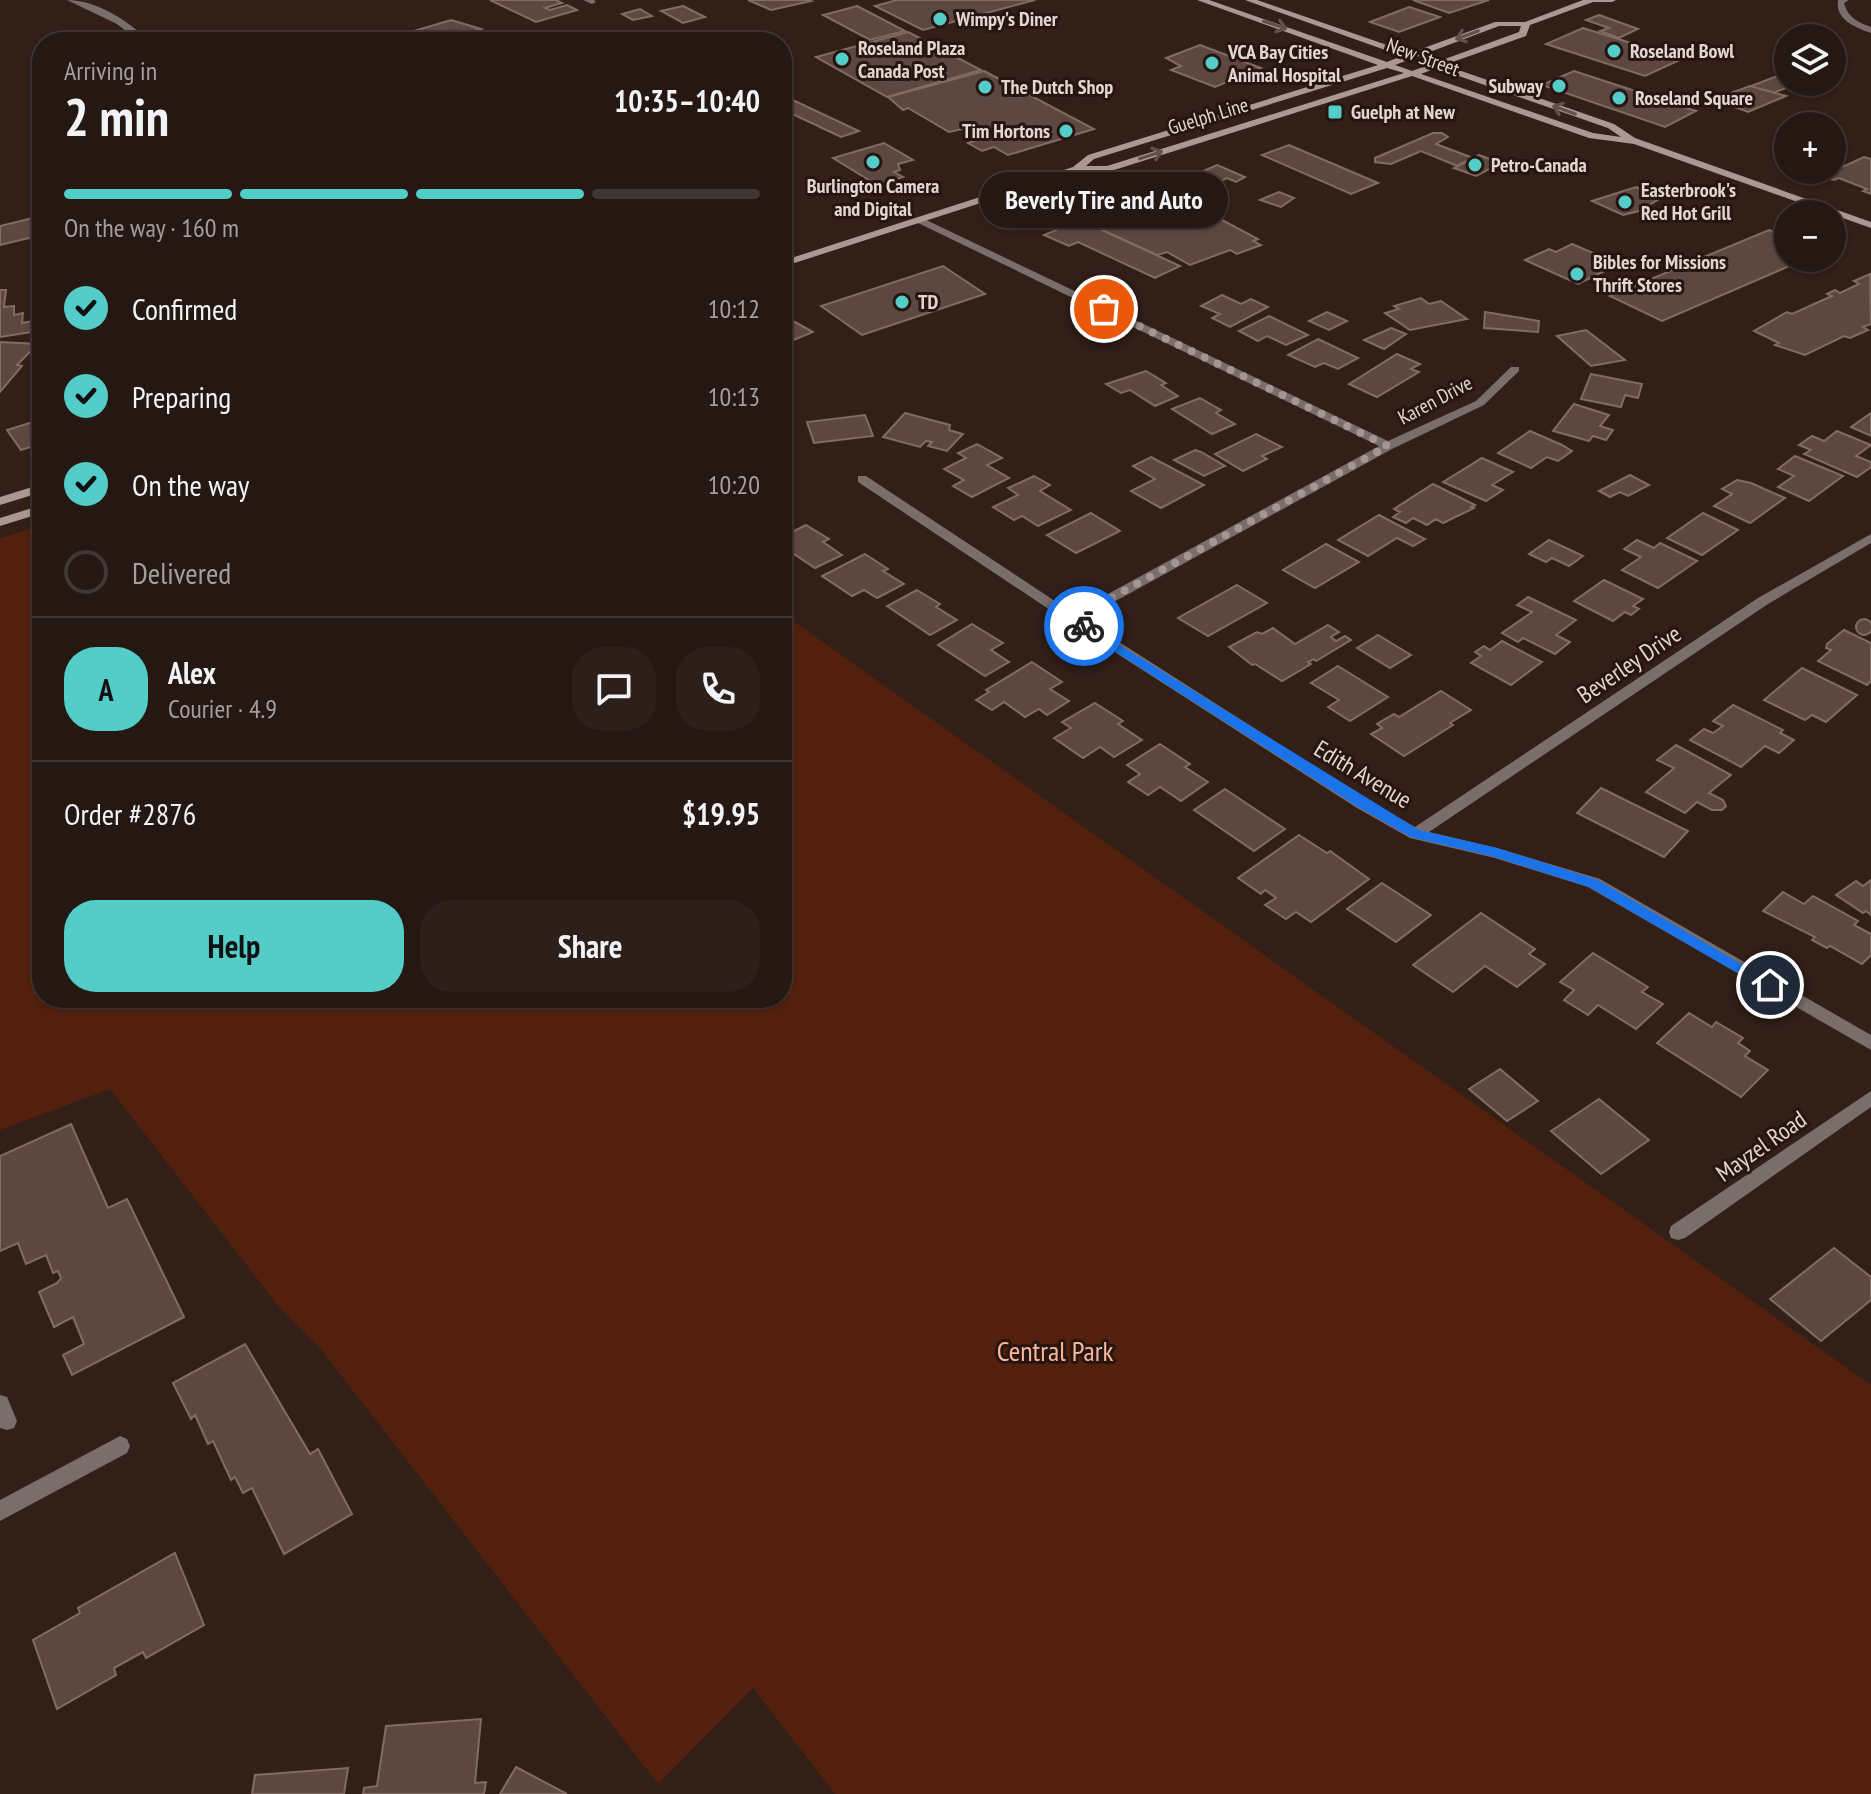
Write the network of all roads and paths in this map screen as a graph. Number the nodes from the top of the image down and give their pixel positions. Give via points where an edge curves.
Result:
1 (71, 0) edge
2 (104, 0) edge
3 (1201, 0) edge
4 (1249, 0) edge
5 (1592, 0) edge
6 (1612, 0) edge
7 (1845, 0) edge
8 (88, 6) junction
9 (1526, 24) junction
10 (1871, 30) edge
11 (135, 32) edge
12 (1410, 56) junction
13 (1389, 64) junction
14 (1436, 65) junction
15 (1414, 73) junction
16 (1635, 141) junction
17 (1076, 169) junction
18 (920, 220) junction
19 (1871, 225) edge
20 (792, 261) edge
21 (1515, 369) dead end
22 (1388, 446) junction
23 (862, 479) dead end
24 (32, 491) edge
25 (0, 501) edge
26 (32, 512) edge
27 (0, 522) edge
28 (1871, 538) edge
29 (1073, 619) junction
30 (1415, 834) junction
31 (1871, 1043) edge
32 (1871, 1098) edge
33 (1678, 1232) dead end
34 (120, 1446) dead end
35 (0, 1511) edge

1 - 8 street
2 - 8 street
3 -> 13 main road, New Street
4 - 12 main road, New Street
5 - 6 main road, Guelph Line
5 - 9 main road, Guelph Line
7 - 10 street via 1840,2 1844,16
8 - 11 street
9 -> 12 main road, Guelph Line via 1498,24
9 - 14 main road, Guelph Line via 1523,34
12 - 13 main road, Guelph Line
12 - 14 main road, New Street
13 - 15 main road, New Street
13 - 17 main road, Guelph Line via 1091,157
14 - 15 main road, Guelph Line
16 -> 14 main road, New Street via 1611,126
15 - 16 main road, New Street via 1592,136
17 -> 15 main road, Guelph Line via 1108,169
16 - 19 main road, New Street
17 - 18 main road, Guelph Line
18 - 20 main road, Guelph Line
18 - 22 street
21 - 22 street, Karen Drive via 1480,403
22 - 29 street, Karen Drive
23 - 29 street, Edith Avenue
24 - 25 main road
26 - 27 main road
28 - 30 street, Beverley Drive via 1763,601
29 - 30 street, Edith Avenue
30 - 31 street, Edith Avenue via 1594,883
32 - 33 street, Mayzel Road
34 - 35 street

